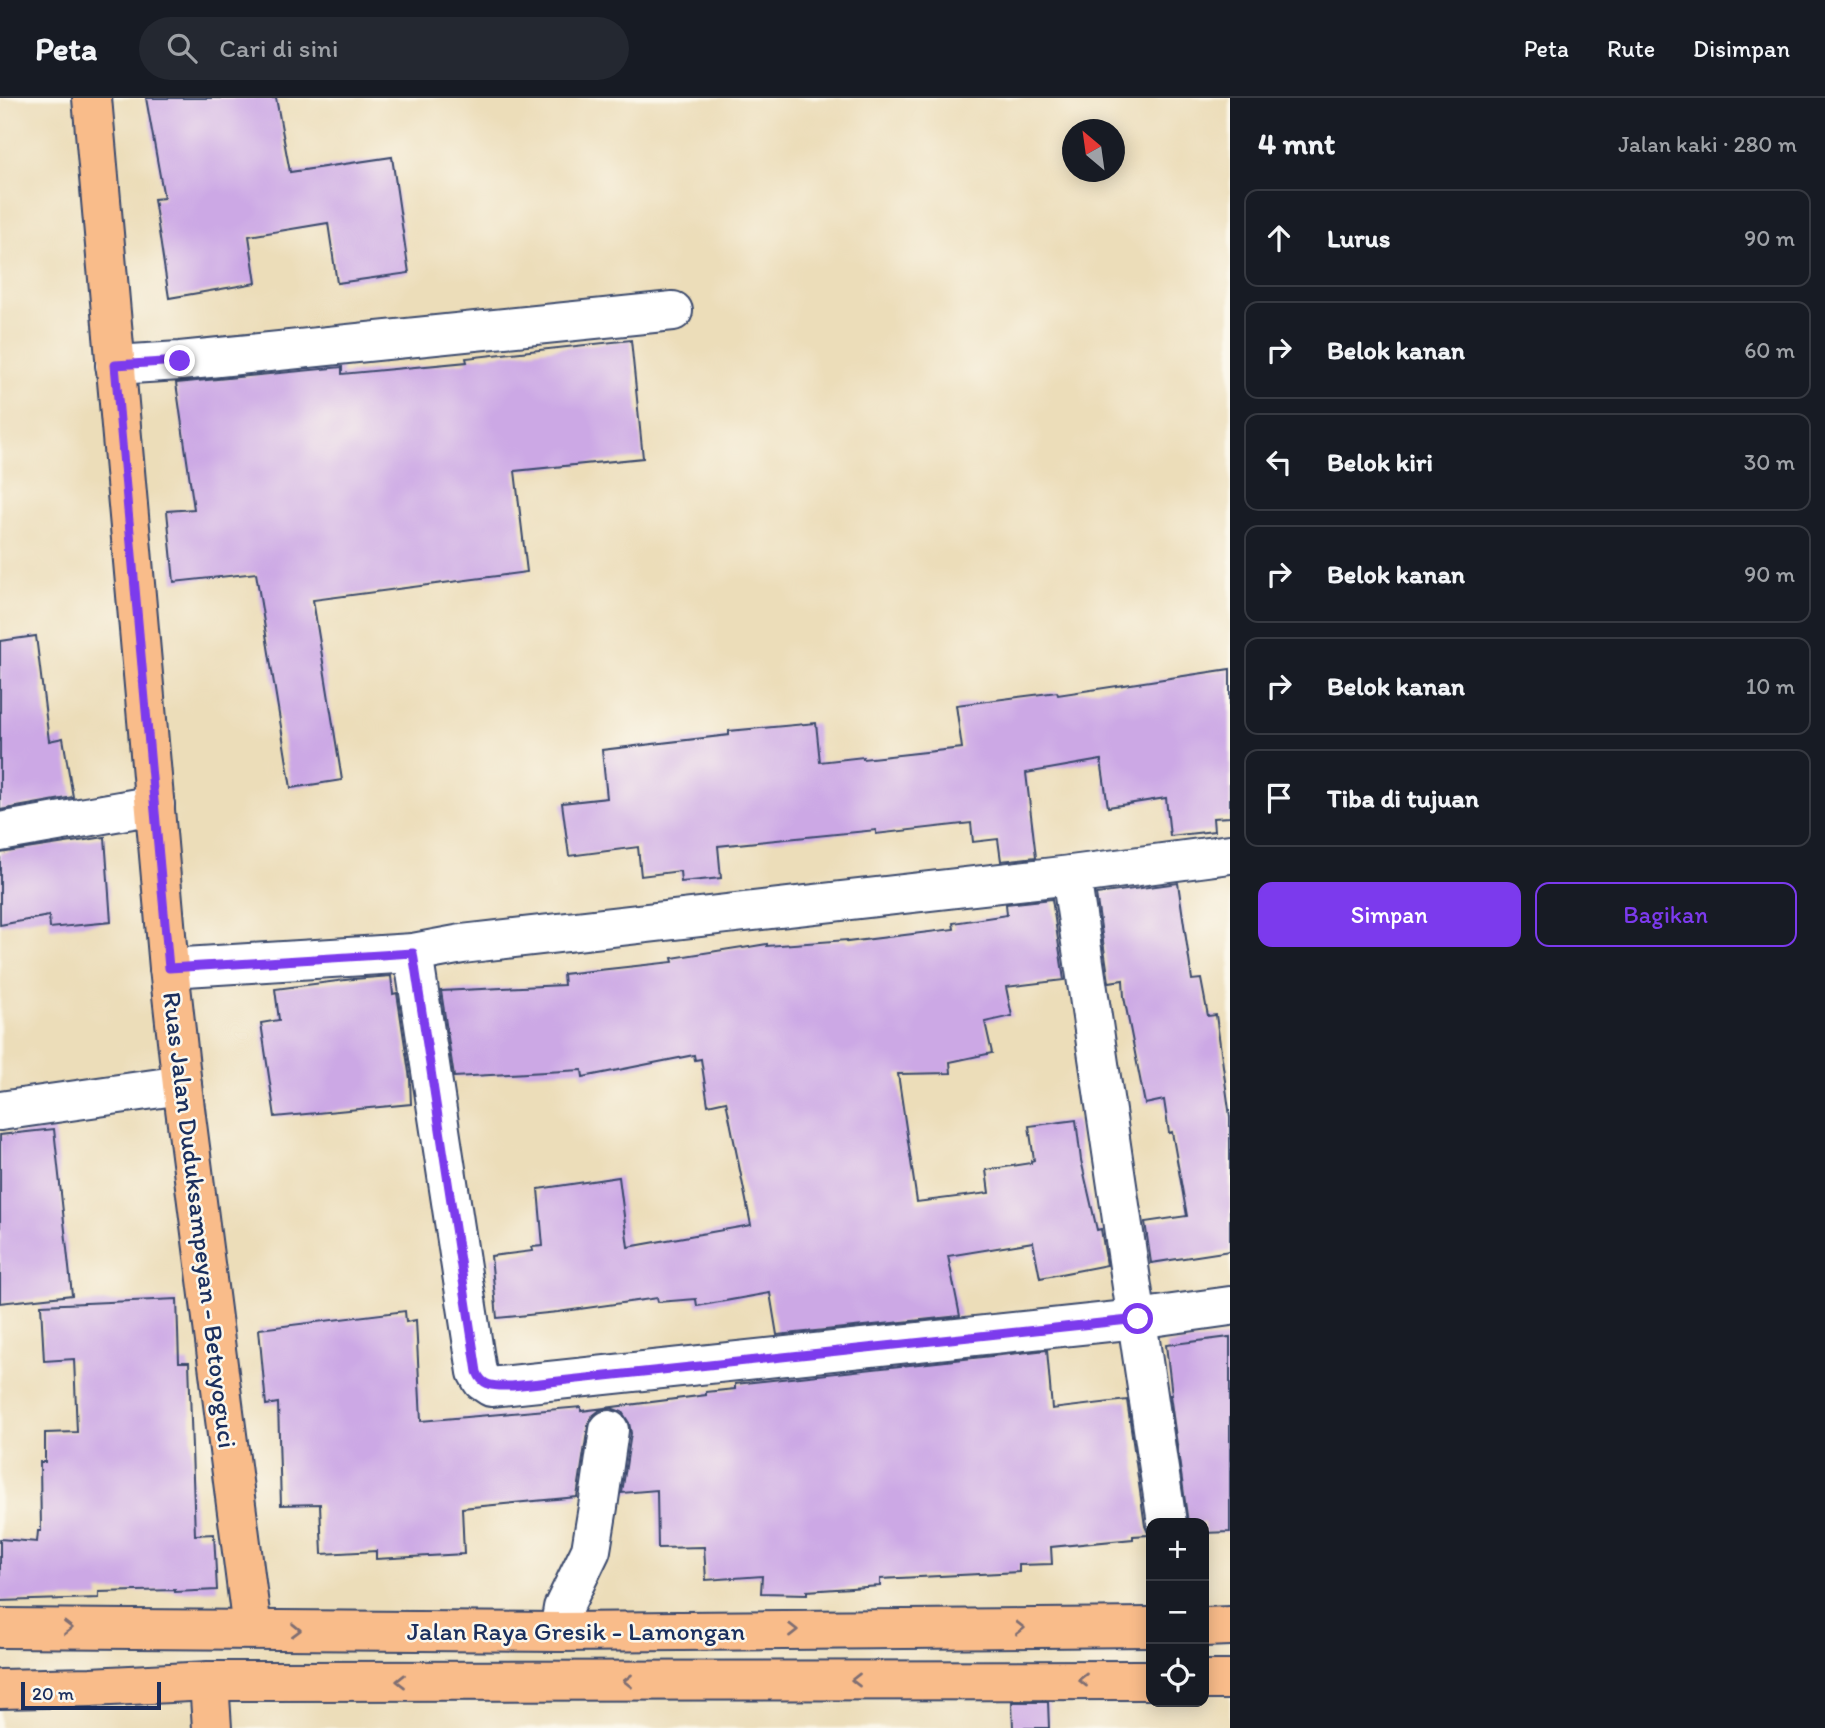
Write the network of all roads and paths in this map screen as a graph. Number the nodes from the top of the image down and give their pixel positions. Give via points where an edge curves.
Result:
1 (92, 98) edge
2 (673, 311) dead end
3 (115, 365) junction
4 (155, 805) junction
5 (0, 832) edge
6 (1230, 854) edge
7 (1071, 875) junction
8 (413, 953) junction
9 (169, 968) junction
10 (181, 1085) junction
11 (0, 1111) edge
12 (1230, 1306) edge
13 (1138, 1319) junction
14 (608, 1430) dead end
15 (1166, 1518) edge
16 (1230, 1626) edge
17 (1146, 1627) edge
18 (1209, 1627) edge
19 (0, 1628) edge
20 (252, 1629) junction
21 (559, 1632) junction
22 (1146, 1680) edge
23 (1209, 1680) edge
24 (1230, 1680) edge
25 (209, 1681) junction
26 (0, 1689) edge
27 (212, 1728) edge

1 - 3 main road, Ruas Jalan Duduksampeyan - Betoyoguci
2 - 3 street
3 - 4 main road, Ruas Jalan Duduksampeyan - Betoyoguci
4 - 5 street
4 - 9 main road, Ruas Jalan Duduksampeyan - Betoyoguci
6 - 7 street
7 - 8 street
7 - 13 street
8 - 9 street
8 - 13 street via 477,1372 491,1387
9 - 10 main road, Ruas Jalan Duduksampeyan - Betoyoguci
10 - 11 street
10 - 20 main road, Ruas Jalan Duduksampeyan - Betoyoguci
12 - 13 street
13 - 15 street
14 - 21 street via 591,1550 563,1608
16 - 18 main road
21 -> 17 main road, Jalan Raya Gresik - Lamongan
19 -> 20 main road, Jalan Raya Gresik - Lamongan
20 -> 21 main road, Jalan Raya Gresik - Lamongan
22 -> 25 main road
23 - 24 main road
25 - 26 main road
25 - 27 main road

